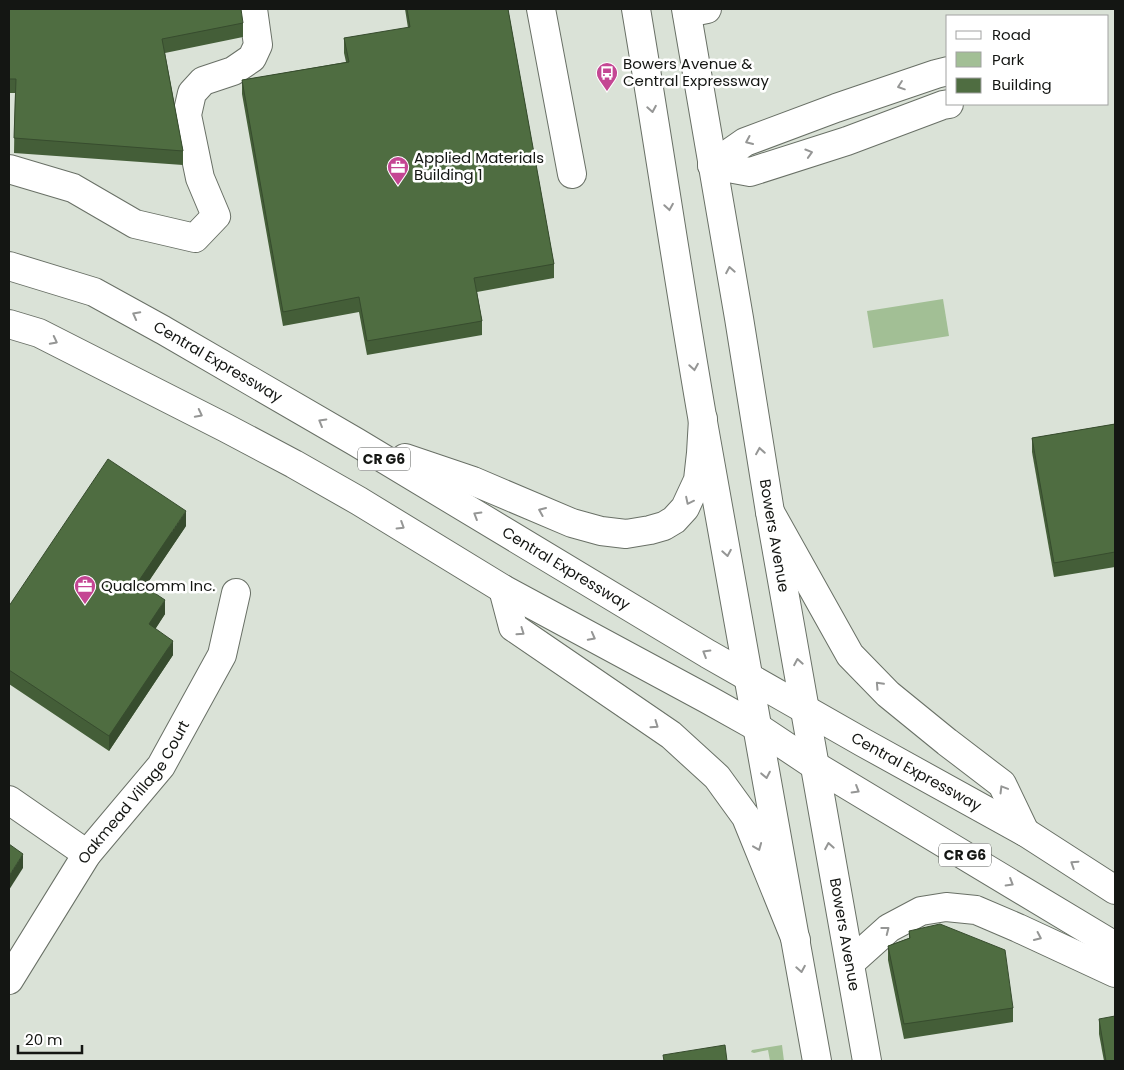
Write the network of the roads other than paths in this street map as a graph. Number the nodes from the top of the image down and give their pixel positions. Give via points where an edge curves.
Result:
1 (253, 9) edge
2 (541, 9) edge
3 (636, 9) edge
4 (693, 10) edge
5 (946, 72) edge
6 (946, 105) edge
7 (712, 165) junction
8 (9, 169) edge
9 (572, 174) dead end
10 (9, 266) edge
11 (9, 324) edge
12 (703, 419) junction
13 (356, 442) junction
14 (770, 512) junction
15 (503, 589) junction
16 (236, 593) dead end
17 (748, 677) junction
18 (806, 710) junction
19 (757, 727) junction
20 (814, 765) junction
21 (9, 800) edge
22 (1025, 832) junction
23 (87, 854) junction
24 (1115, 890) edge
25 (796, 940) junction
26 (1115, 946) edge
27 (850, 963) junction
28 (1115, 973) edge
29 (9, 980) edge
30 (817, 1061) edge
31 (867, 1061) edge

1 - 8 main road via 258,46 252,58 233,70 203,81 192,93 187,115 200,178 216,216 195,238 135,224 73,188
2 - 9 main road
3 -> 12 main road
4 - 7 main road, Bowers Avenue
5 -> 7 main road via 745,142
7 -> 6 main road via 750,172 847,142
14 -> 7 main road, Bowers Avenue
13 -> 10 main road, Central Expressway / CR G6 via 94,292
11 -> 15 main road, CR G6 via 39,333 294,464
12 -> 13 main road via 698,480 686,508 664,526 626,534 572,523 473,481
12 -> 17 main road
17 -> 13 main road, Central Expressway / CR G6
18 -> 14 main road, Bowers Avenue
22 -> 14 main road via 1002,784 888,694 850,654
15 -> 19 main road, CR G6
15 -> 25 main road via 513,627 671,735 717,776 746,817
16 - 23 main road, Oakmead Village Court via 222,655 161,766
17 - 18 main road, Central Expressway / CR G6
17 - 19 main road
18 - 20 main road, Bowers Avenue
18 - 22 main road, Central Expressway / CR G6
19 - 20 main road, CR G6
19 -> 25 main road
20 -> 26 main road, CR G6
27 -> 20 main road, Bowers Avenue
21 - 23 main road
24 -> 22 main road, Central Expressway / CR G6
23 - 29 main road, Oakmead Village Court
25 -> 30 main road
27 -> 28 main road via 889,928 921,911 946,907 976,910
27 - 31 main road, Bowers Avenue

